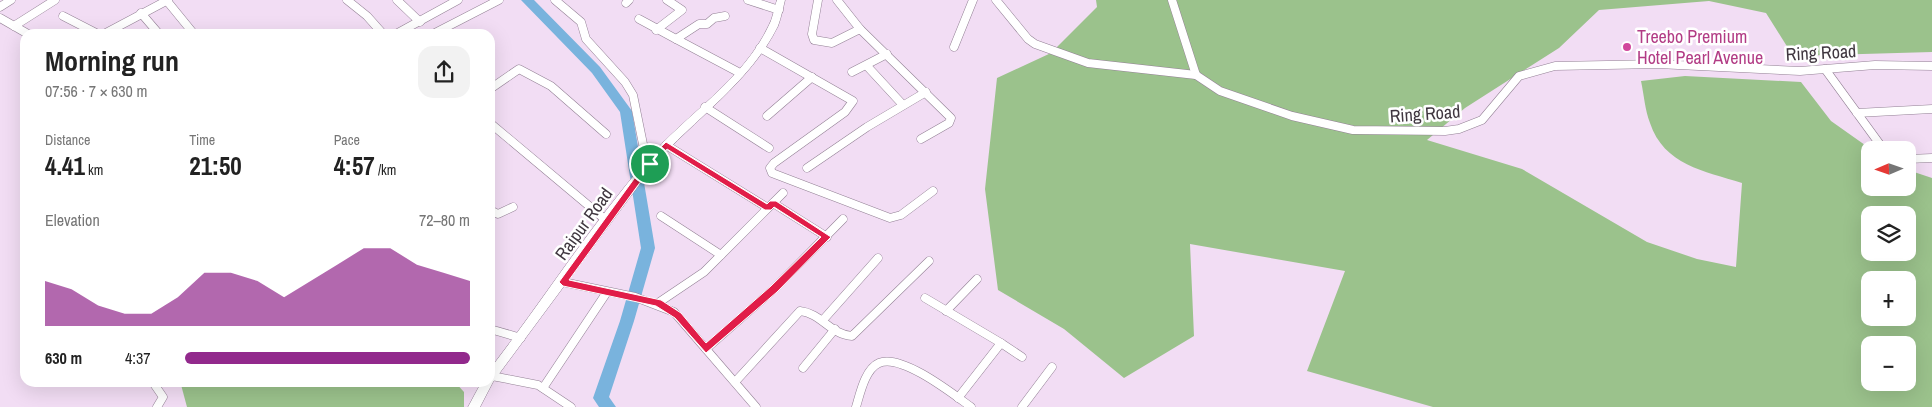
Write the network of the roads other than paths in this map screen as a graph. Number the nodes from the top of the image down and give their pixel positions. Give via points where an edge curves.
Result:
1 (11, 0) edge
2 (55, 0) edge
3 (168, 0) edge
4 (347, 0) edge
5 (458, 0) edge
6 (499, 0) edge
7 (556, 0) edge
8 (667, 0) edge
9 (748, 0) edge
10 (818, 0) edge
11 (837, 0) edge
12 (973, 0) edge
13 (996, 0) edge
14 (1172, 0) edge
15 (399, 1) edge
16 (780, 5) edge
17 (0, 7) edge
18 (141, 13) junction
19 (63, 16) dead end
20 (725, 16) dead end
21 (0, 18) edge
22 (640, 20) dead end
23 (420, 22) junction
24 (14, 26) junction
25 (20, 29) edge
26 (88, 29) edge
27 (113, 29) edge
28 (155, 29) edge
29 (190, 29) edge
30 (379, 29) edge
31 (406, 29) edge
32 (443, 29) edge
33 (860, 29) junction
34 (656, 30) junction
35 (676, 39) junction
36 (954, 47) dead end
37 (760, 48) junction
38 (887, 54) junction
39 (867, 66) junction
40 (1932, 66) edge
41 (1825, 69) junction
42 (852, 72) dead end
43 (740, 73) junction
44 (1196, 75) junction
45 (812, 77) junction
46 (495, 86) edge
47 (926, 92) junction
48 (903, 105) junction
49 (705, 107) junction
50 (1932, 108) edge
51 (1857, 112) junction
52 (767, 116) dead end
53 (495, 127) edge
54 (606, 134) dead end
55 (921, 139) dead end
56 (1878, 141) edge
57 (666, 145) junction
58 (769, 148) dead end
59 (1932, 158) edge
60 (1916, 159) edge
61 (648, 166) junction
62 (808, 168) dead end
63 (933, 191) dead end
64 (783, 192) dead end
65 (771, 205) junction
66 (513, 207) dead end
67 (495, 212) edge
68 (661, 216) dead end
69 (843, 219) dead end
70 (607, 221) junction
71 (827, 237) junction
72 (720, 255) junction
73 (878, 258) dead end
74 (929, 261) dead end
75 (976, 279) dead end
76 (563, 282) junction
77 (607, 292) junction
78 (925, 298) dead end
79 (658, 303) junction
80 (946, 311) junction
81 (823, 320) junction
82 (835, 329) junction
83 (495, 330) edge
84 (521, 338) junction
85 (1001, 343) junction
86 (706, 349) junction
87 (1022, 356) dead end
88 (1052, 367) dead end
89 (803, 368) dead end
90 (495, 372) edge
91 (495, 379) edge
92 (735, 382) junction
93 (156, 387) edge
94 (484, 387) edge
95 (543, 388) junction
96 (958, 398) junction
97 (157, 407) edge
98 (474, 407) edge
99 (571, 407) edge
100 (756, 407) edge
101 (856, 407) edge
102 (971, 407) edge
103 (1022, 407) edge

1 - 17 street
2 - 24 street
3 - 18 street
3 - 29 street
4 - 30 street
5 - 23 street
6 - 32 street
7 - 61 street via 581,22 588,42 633,95
8 - 34 street via 682,10
9 - 16 street
10 - 33 street via 812,36 816,41 830,44
11 - 33 street
12 - 36 street
13 - 44 street via 1035,44 1088,63
14 - 44 street
15 - 23 street
16 - 37 main road, Raipur Road
18 - 27 street
18 - 28 street
19 - 26 street
20 - 35 street via 699,24
21 - 24 street
22 - 34 street
23 - 31 street
24 - 25 street
33 - 38 street
34 - 35 street
35 - 43 street
37 - 43 main road, Raipur Road
37 - 45 street
38 - 39 street
38 - 47 street
39 - 42 street
39 - 48 street
40 - 41 street, Ring Road via 1874,65
41 - 44 street, Ring Road via 1800,71 1658,64 1554,66 1519,76 1482,120 1474,124 1459,129 1421,132 1353,130 1292,116 1220,91
41 - 51 street
43 - 49 main road, Raipur Road
45 - 52 street
45 - 63 street via 848,96 853,104 780,158 771,166 772,173 890,218 901,215
46 - 54 street via 519,69 551,86
47 - 48 street
47 - 55 street via 951,121
48 - 62 street
49 - 57 main road, Raipur Road
49 - 58 street
50 - 51 street
51 - 56 street
53 - 70 street
57 - 61 main road, Raipur Road
57 - 65 street
59 - 60 street
61 - 70 main road, Raipur Road
64 - 65 street
65 - 71 street
65 - 72 street
66 - 67 street
68 - 72 street
69 - 71 street
70 - 76 main road, Raipur Road
71 - 86 street
72 - 79 street via 695,280
73 - 81 street
74 - 82 street via 856,334 847,337
75 - 80 street
76 - 77 street
76 - 84 main road, Raipur Road
77 - 79 street
77 - 95 street
78 - 80 street
79 - 86 street via 678,316
80 - 85 street
81 - 82 street
81 - 92 street via 803,310 799,312
82 - 89 street
83 - 84 street
84 - 90 main road, Raipur Road
85 - 87 street
85 - 96 street
86 - 92 street
88 - 103 street
91 - 95 street
92 - 100 street
93 - 97 street via 163,397
94 - 98 main road, Raipur Road
95 - 99 street
96 - 101 street via 912,369 886,362 876,365 872,371
96 - 102 street

